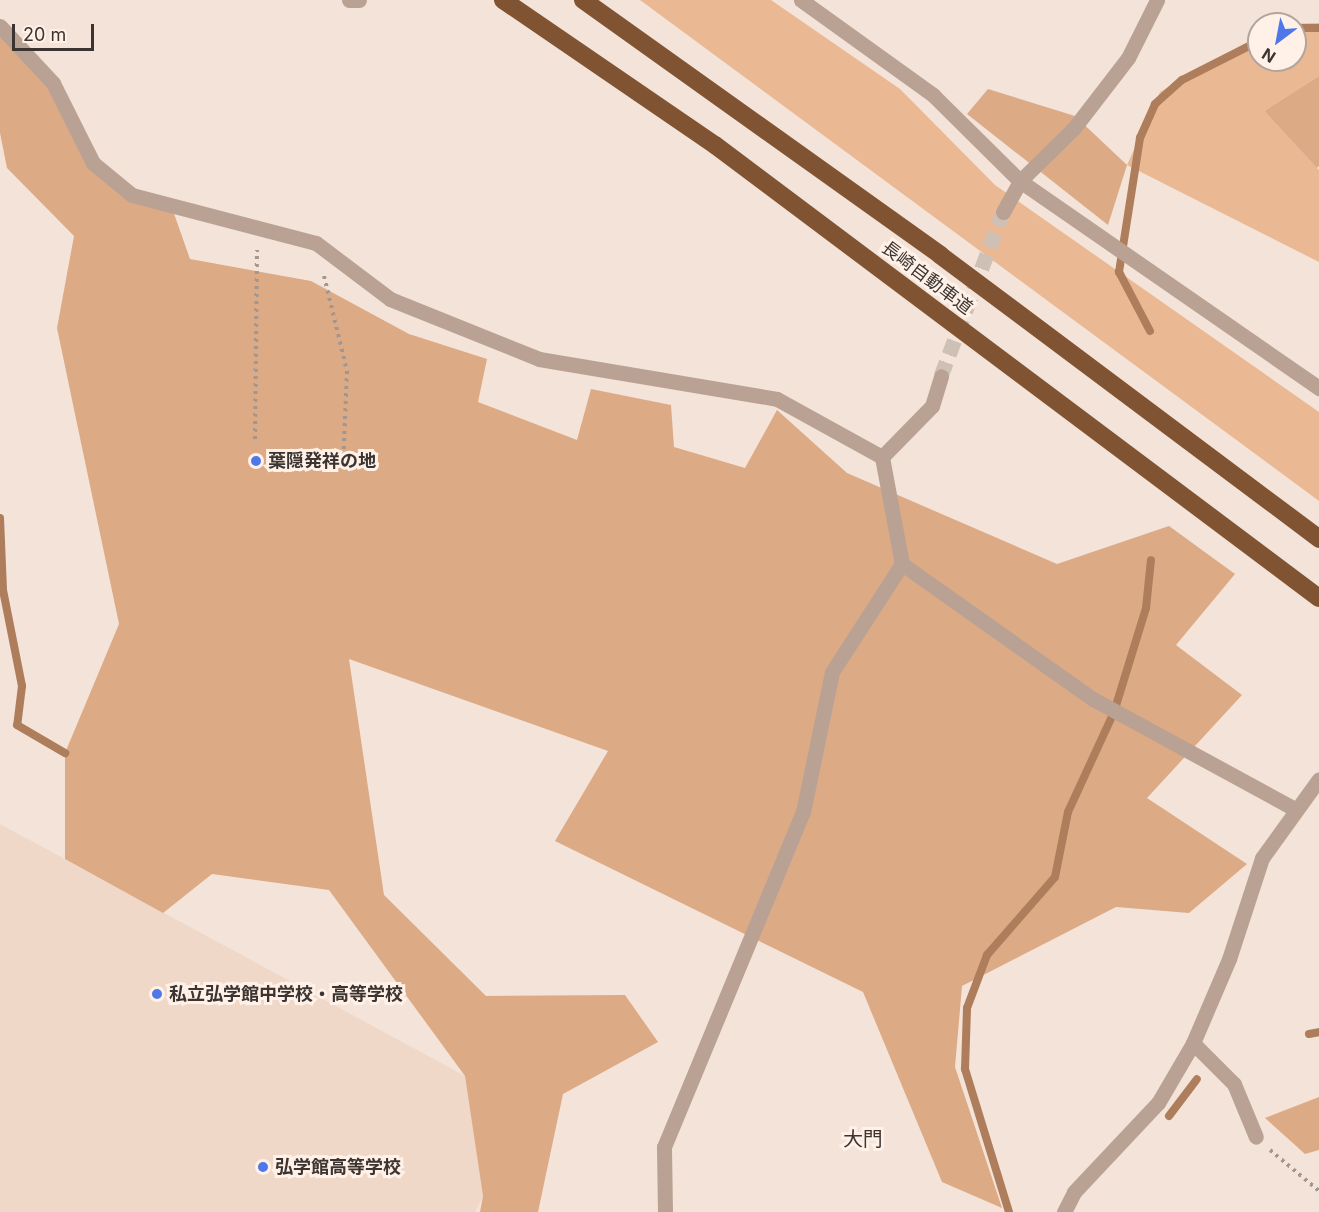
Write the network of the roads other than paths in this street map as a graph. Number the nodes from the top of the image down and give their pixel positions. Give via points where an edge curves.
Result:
1 (349, 0) edge
2 (359, 0) edge
3 (503, 0) edge
4 (583, 0) edge
5 (801, 0) edge
6 (1157, 0) edge
7 (0, 26) edge
8 (1020, 181) junction
9 (1003, 212) tunnel mouth
10 (940, 376) tunnel mouth
11 (1319, 388) edge
12 (882, 457) junction
13 (1319, 539) edge
14 (902, 564) junction
15 (1319, 598) edge
16 (1319, 779) edge
17 (1295, 808) junction
18 (1193, 1043) junction
19 (1256, 1137) road end
20 (665, 1212) edge
21 (1064, 1212) edge

1 - 2 street
3 - 15 highway, 長崎自動車道 via 715,145
4 - 13 highway, 長崎自動車道 via 940,255
5 - 8 street via 933,95
6 - 8 street via 1128,58 1074,128
7 - 12 street via 53,83 93,163 132,195 316,243 390,299 539,359 777,399
8 - 9 street
8 - 11 street
10 - 12 street via 932,406
12 - 14 street
14 - 17 street via 1093,699
14 - 20 street via 832,672 803,812 664,1147
16 - 17 street
17 - 18 street via 1263,858 1229,959
18 - 19 street via 1234,1084
18 - 21 street via 1158,1103 1074,1192

